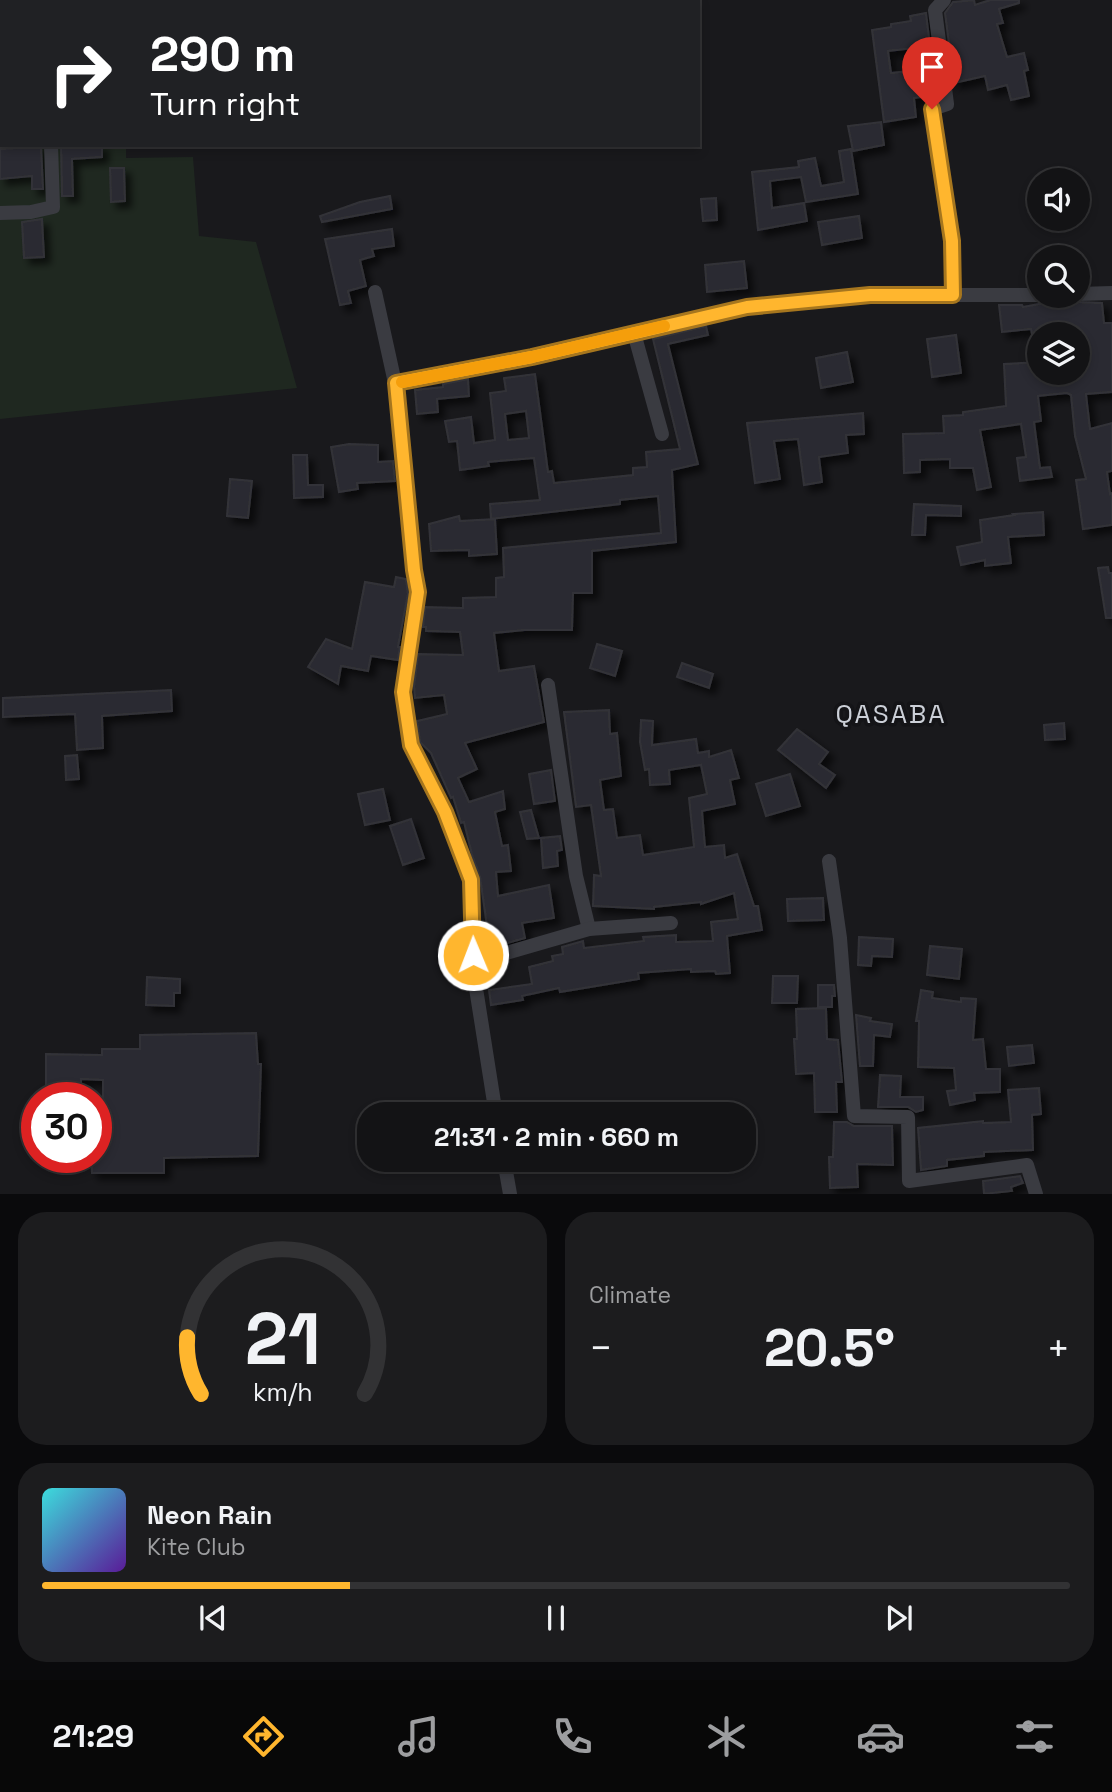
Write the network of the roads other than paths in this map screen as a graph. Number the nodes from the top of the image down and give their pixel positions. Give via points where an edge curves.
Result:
1 (944, 0) edge
2 (51, 147) edge
3 (0, 214) edge
4 (374, 292) dead end
5 (1112, 293) edge
6 (1090, 294) edge
7 (953, 295) junction
8 (1027, 295) edge
9 (634, 333) junction
10 (396, 383) junction
11 (662, 434) dead end
12 (548, 685) dead end
13 (829, 861) dead end
14 (671, 923) dead end
15 (589, 929) junction
16 (472, 963) junction
17 (494, 1102) edge
18 (506, 1172) edge
19 (510, 1194) edge
20 (1036, 1194) edge

1 - 7 street via 934,10 947,104 932,109 952,241
2 - 3 street via 53,207
4 - 10 street
5 - 6 street
7 - 8 street
7 - 9 street via 870,295 747,307
9 - 10 street
9 - 11 street
10 - 16 street via 418,592 403,692 411,745 445,812 471,880
12 - 15 street via 576,876
13 - 20 street via 854,1116 908,1117 909,1181 1027,1165
14 - 15 street
15 - 16 street
16 - 17 street
18 - 19 street

